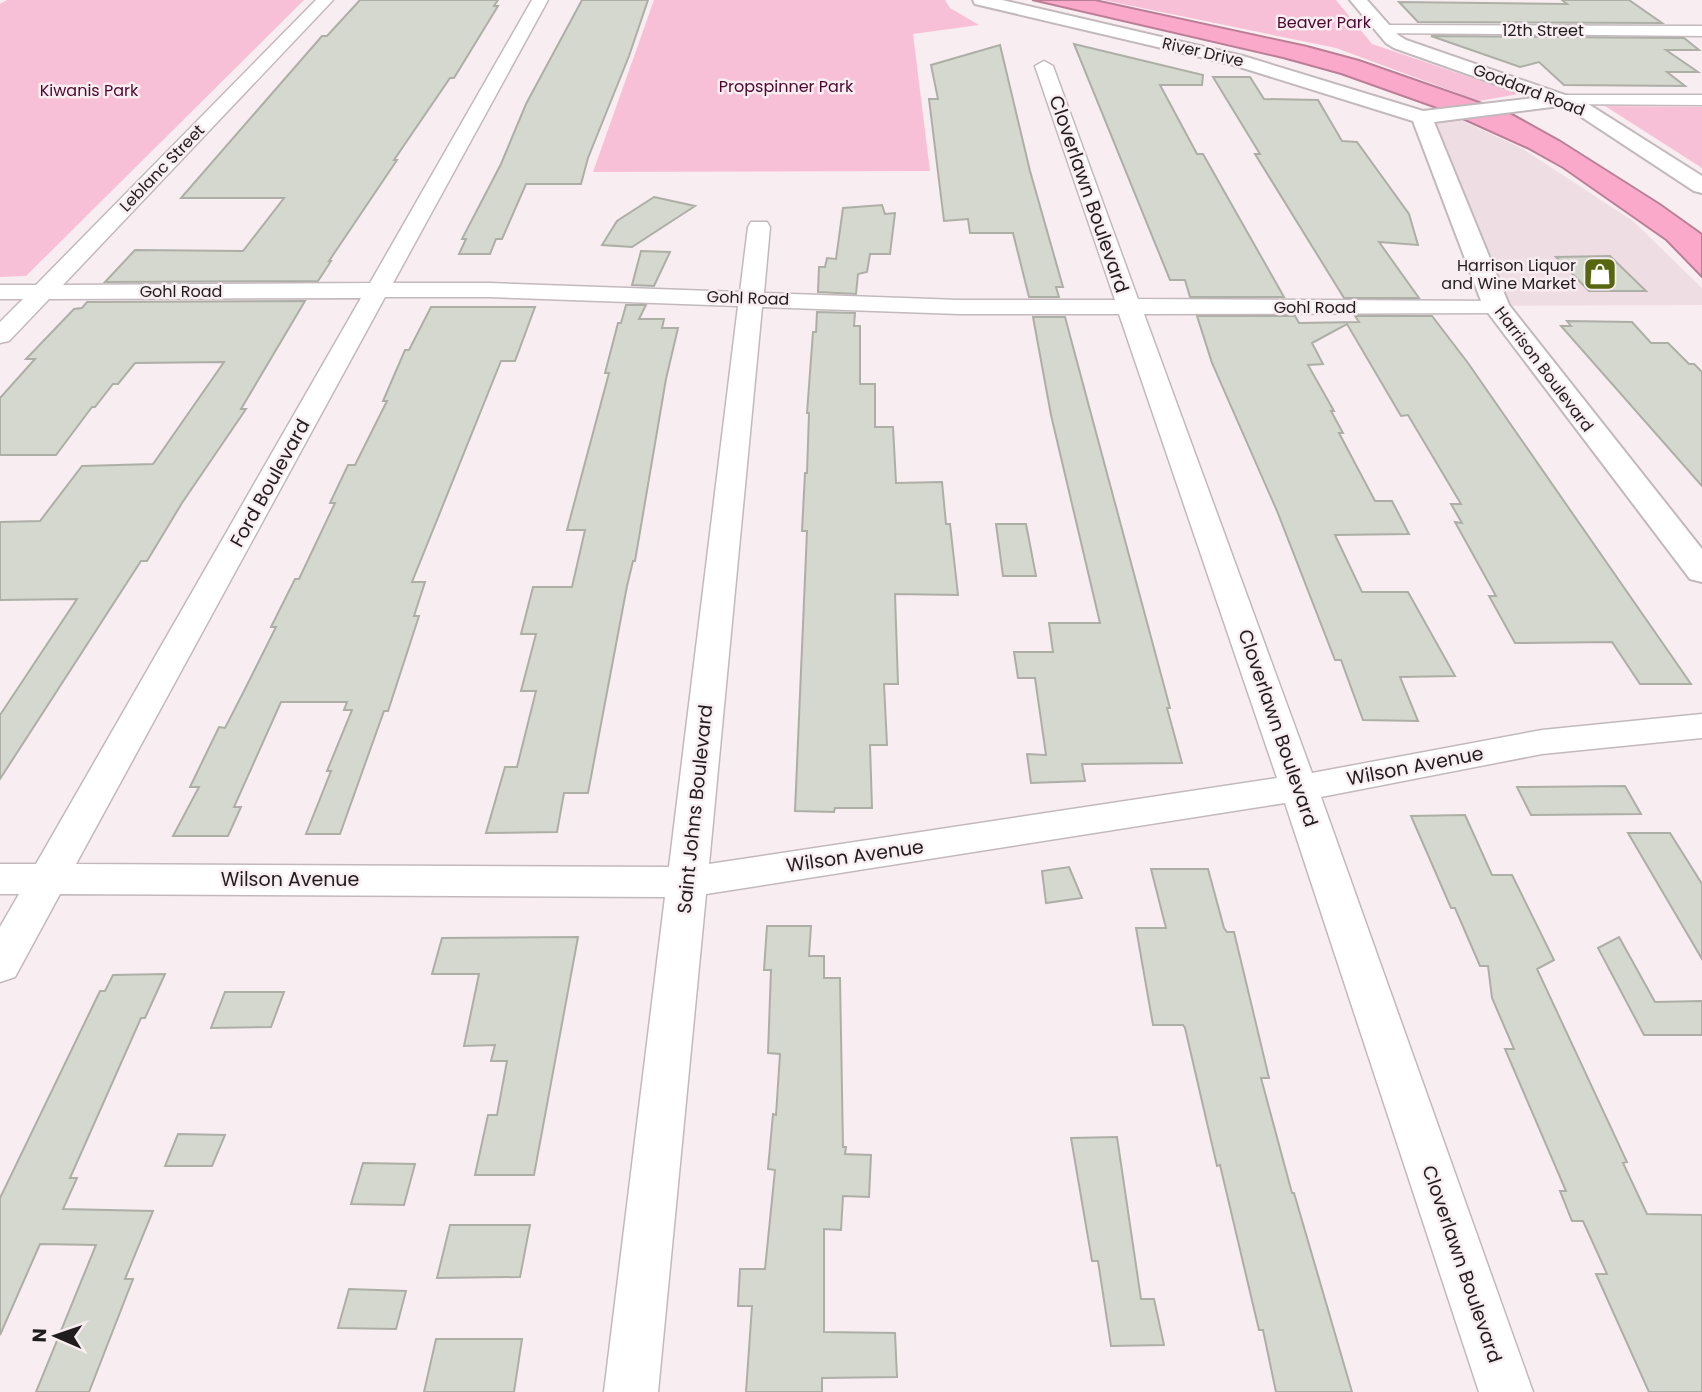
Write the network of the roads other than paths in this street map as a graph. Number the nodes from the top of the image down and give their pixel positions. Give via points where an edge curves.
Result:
1 (325, 0) edge
2 (540, 0) edge
3 (981, 0) edge
4 (1358, 0) edge
5 (1384, 30) junction
6 (1702, 31) edge
7 (1044, 66) dead end
8 (1564, 100) junction
9 (1702, 100) edge
10 (1422, 117) junction
11 (1702, 186) edge
12 (759, 227) dead end
13 (379, 290) junction
14 (0, 292) edge
15 (43, 292) junction
16 (751, 299) junction
17 (1496, 306) junction
18 (1129, 307) junction
19 (0, 336) edge
20 (1702, 572) edge
21 (1702, 726) edge
22 (1299, 788) junction
23 (47, 878) junction
24 (0, 879) edge
25 (687, 881) junction
26 (0, 965) edge
27 (631, 1392) edge
28 (1506, 1392) edge

1 - 15 street, Leblanc Street
2 - 13 street, Ford Boulevard
3 - 10 street, River Drive via 1236,60
4 - 5 street, Goddard Road
5 - 6 street, 12th Street
5 - 8 street, Goddard Road via 1400,44
7 - 18 street, Cloverlawn Boulevard
8 - 9 street
8 - 10 street
8 - 11 street, Goddard Road
10 - 17 street, Harrison Boulevard
12 - 16 street, Saint Johns Boulevard
13 - 15 street, Gohl Road
13 - 16 street, Gohl Road via 568,291
13 - 23 street, Ford Boulevard
14 - 15 street, Gohl Road
15 - 19 street, Leblanc Street
16 - 18 street, Gohl Road via 959,307
16 - 25 street, Saint Johns Boulevard
17 - 18 street, Gohl Road
17 - 20 street, Harrison Boulevard
18 - 22 street, Cloverlawn Boulevard
21 - 22 street, Wilson Avenue via 1542,742
22 - 25 street, Wilson Avenue
22 - 28 street, Cloverlawn Boulevard
23 - 24 street, Wilson Avenue
23 - 25 street, Wilson Avenue
23 - 26 street, Ford Boulevard
25 - 27 street, Saint Johns Boulevard

